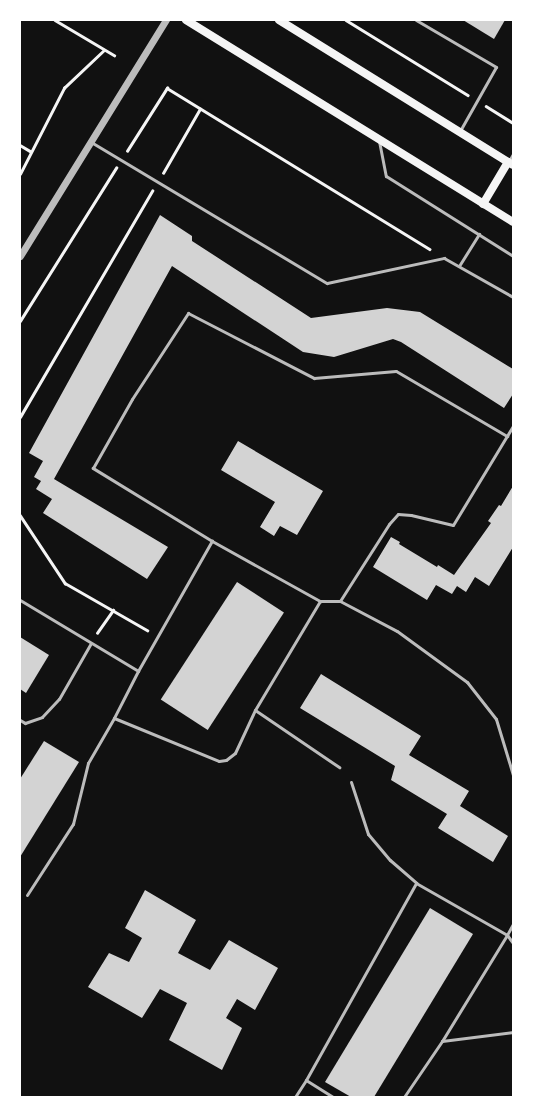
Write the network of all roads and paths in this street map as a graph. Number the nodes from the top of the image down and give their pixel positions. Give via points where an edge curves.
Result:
1 (55, 20) edge
2 (166, 20) edge
3 (186, 20) edge
4 (279, 20) edge
5 (346, 20) edge
6 (416, 20) edge
7 (104, 50) junction
8 (114, 55) dead end
9 (477, 101) junction
10 (200, 109) junction
11 (513, 123) edge
12 (459, 132) junction
13 (378, 139) junction
14 (91, 142) junction
15 (20, 145) edge
16 (30, 151) junction
17 (513, 154) edge
18 (121, 160) junction
19 (511, 164) edge
20 (20, 174) edge
21 (158, 181) junction
22 (483, 204) junction
23 (513, 222) edge
24 (479, 234) junction
25 (20, 256) edge
26 (513, 256) edge
27 (444, 258) junction
28 (459, 266) junction
29 (513, 297) edge
30 (20, 321) edge
31 (20, 417) edge
32 (513, 426) edge
33 (507, 436) junction
34 (20, 515) edge
35 (212, 541) junction
36 (20, 600) edge
37 (320, 601) junction
38 (340, 601) junction
39 (113, 610) junction
40 (147, 630) dead end
41 (91, 643) junction
42 (138, 670) junction
43 (255, 710) junction
44 (114, 718) junction
45 (20, 720) edge
46 (339, 767) dead end
47 (513, 775) edge
48 (351, 782) dead end
49 (416, 883) junction
50 (27, 895) dead end
51 (513, 924) edge
52 (507, 935) junction
53 (513, 943) edge
54 (513, 1032) edge
55 (442, 1042) junction
56 (306, 1080) junction
57 (296, 1097) edge
58 (333, 1097) edge
59 (404, 1097) edge

1 - 7 path
2 - 14 street
3 - 13 main road
4 - 12 main road
5 - 9 path
6 - 9 lane via 496,67
7 - 8 path
7 - 16 path via 64,88
9 - 11 path
9 - 12 lane
10 - 18 path via 167,88
10 - 21 path
10 - 27 path
12 - 19 main road
13 - 22 main road
13 - 24 lane via 386,176
14 - 18 lane
14 - 25 street
15 - 16 path
16 - 20 path
17 - 19 lane
18 - 21 lane
18 - 30 path
19 - 22 main road
21 - 27 lane via 327,282
21 - 31 path
22 - 23 main road
24 - 26 lane
24 - 28 lane
27 - 28 lane
28 - 29 lane
32 - 33 lane
33 - 35 lane via 396,372 314,378 188,313 132,399 93,468
33 - 38 lane via 453,525 398,514
34 - 39 path via 65,583
35 - 37 lane
35 - 42 lane
36 - 41 lane
37 - 38 lane
37 - 43 lane
38 - 47 lane via 396,631 467,682 496,719
39 - 40 path
39 - 41 path
41 - 42 lane
41 - 45 lane via 59,699 42,716 26,723
42 - 44 lane
43 - 44 lane via 235,753 226,760 219,761
43 - 46 lane
44 - 50 lane via 88,764 73,824
48 - 49 lane via 368,834 390,860
49 - 52 lane
49 - 56 lane
51 - 52 lane
52 - 53 lane
52 - 55 lane
54 - 55 lane
55 - 59 lane
56 - 57 lane
56 - 58 lane

